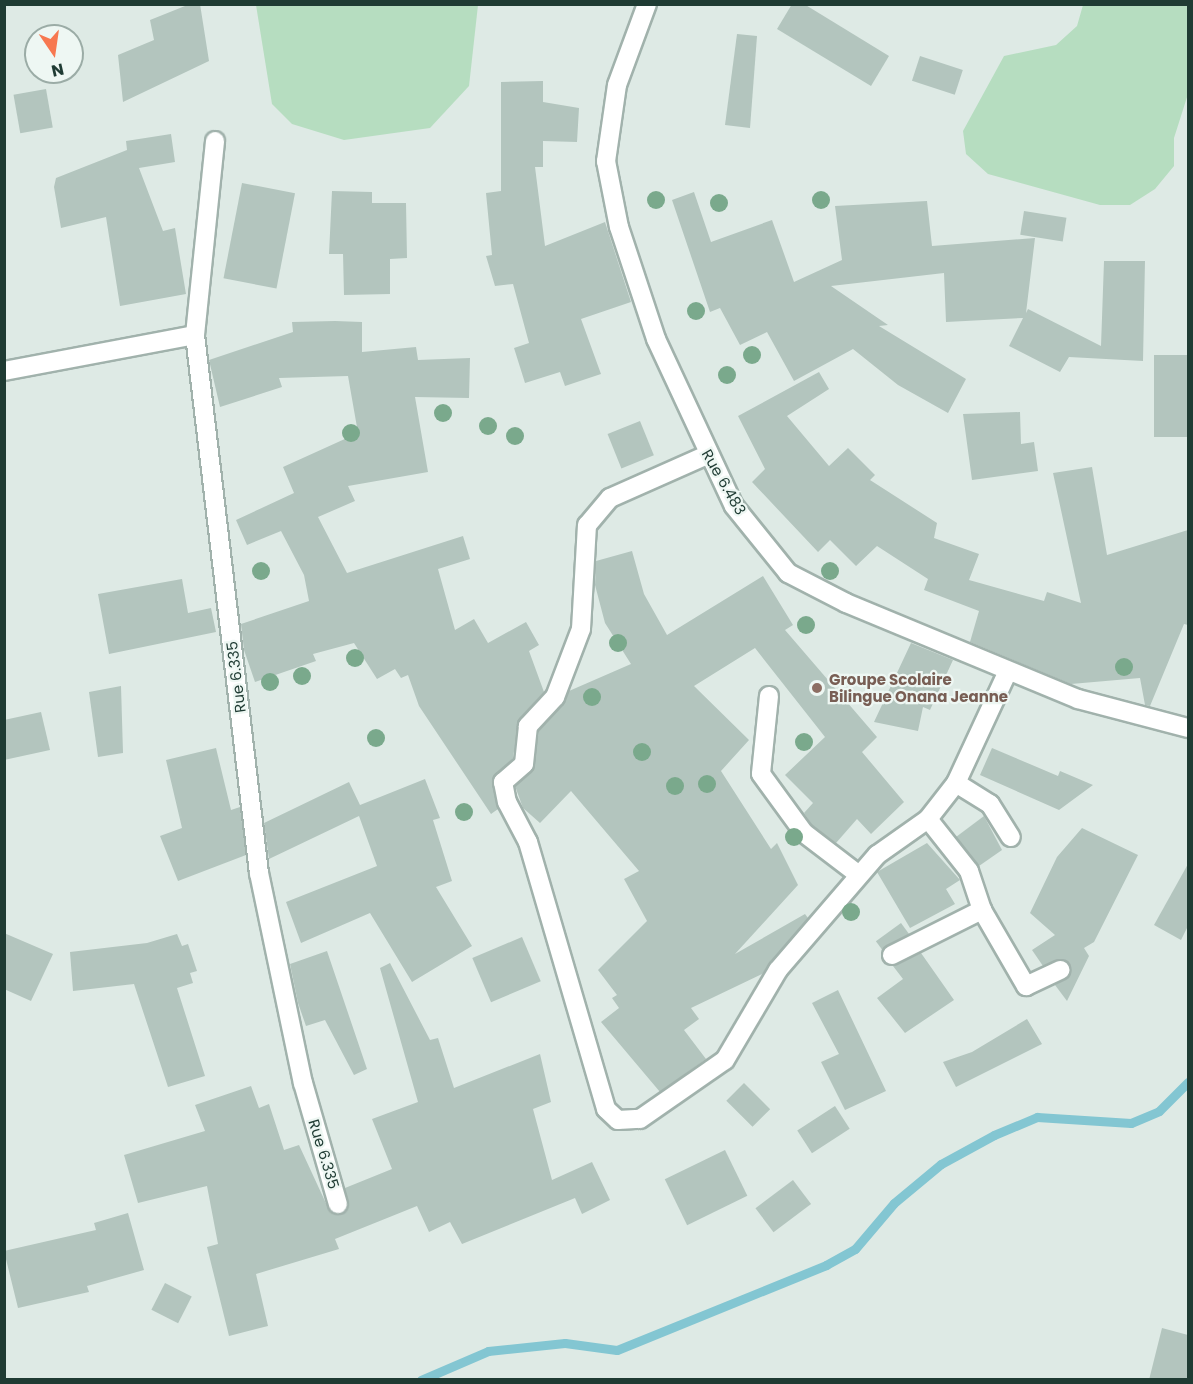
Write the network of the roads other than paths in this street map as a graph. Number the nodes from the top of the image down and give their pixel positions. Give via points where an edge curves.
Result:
1 (647, 4) edge
2 (215, 141) dead end
3 (195, 335) junction
4 (4, 371) edge
5 (706, 454) junction
6 (1007, 673) junction
7 (769, 696) dead end
8 (1188, 728) edge
9 (957, 783) junction
10 (928, 819) junction
11 (1011, 837) dead end
12 (859, 876) junction
13 (982, 910) junction
14 (892, 955) dead end
15 (1060, 970) dead end
16 (339, 1204) dead end

1 - 5 street, Rue 6.483 via 617,85 606,161 636,282
2 - 3 street, Rue 6.335
3 - 4 street
3 - 16 street, Rue 6.335 via 259,873 303,1083
5 - 6 street, Rue 6.483 via 734,506 788,573
5 - 12 street via 610,498 587,525 581,629 555,698 528,726 524,764 503,782 507,802 528,842 606,1109 618,1120 640,1119 724,1060 778,970
6 - 8 street, Rue 6.483 via 1078,699
6 - 9 street
7 - 12 street via 761,774 804,833
9 - 10 street
9 - 11 street via 990,804
10 - 12 street via 878,855
10 - 13 street via 969,871
13 - 14 street
13 - 15 street via 1026,986

